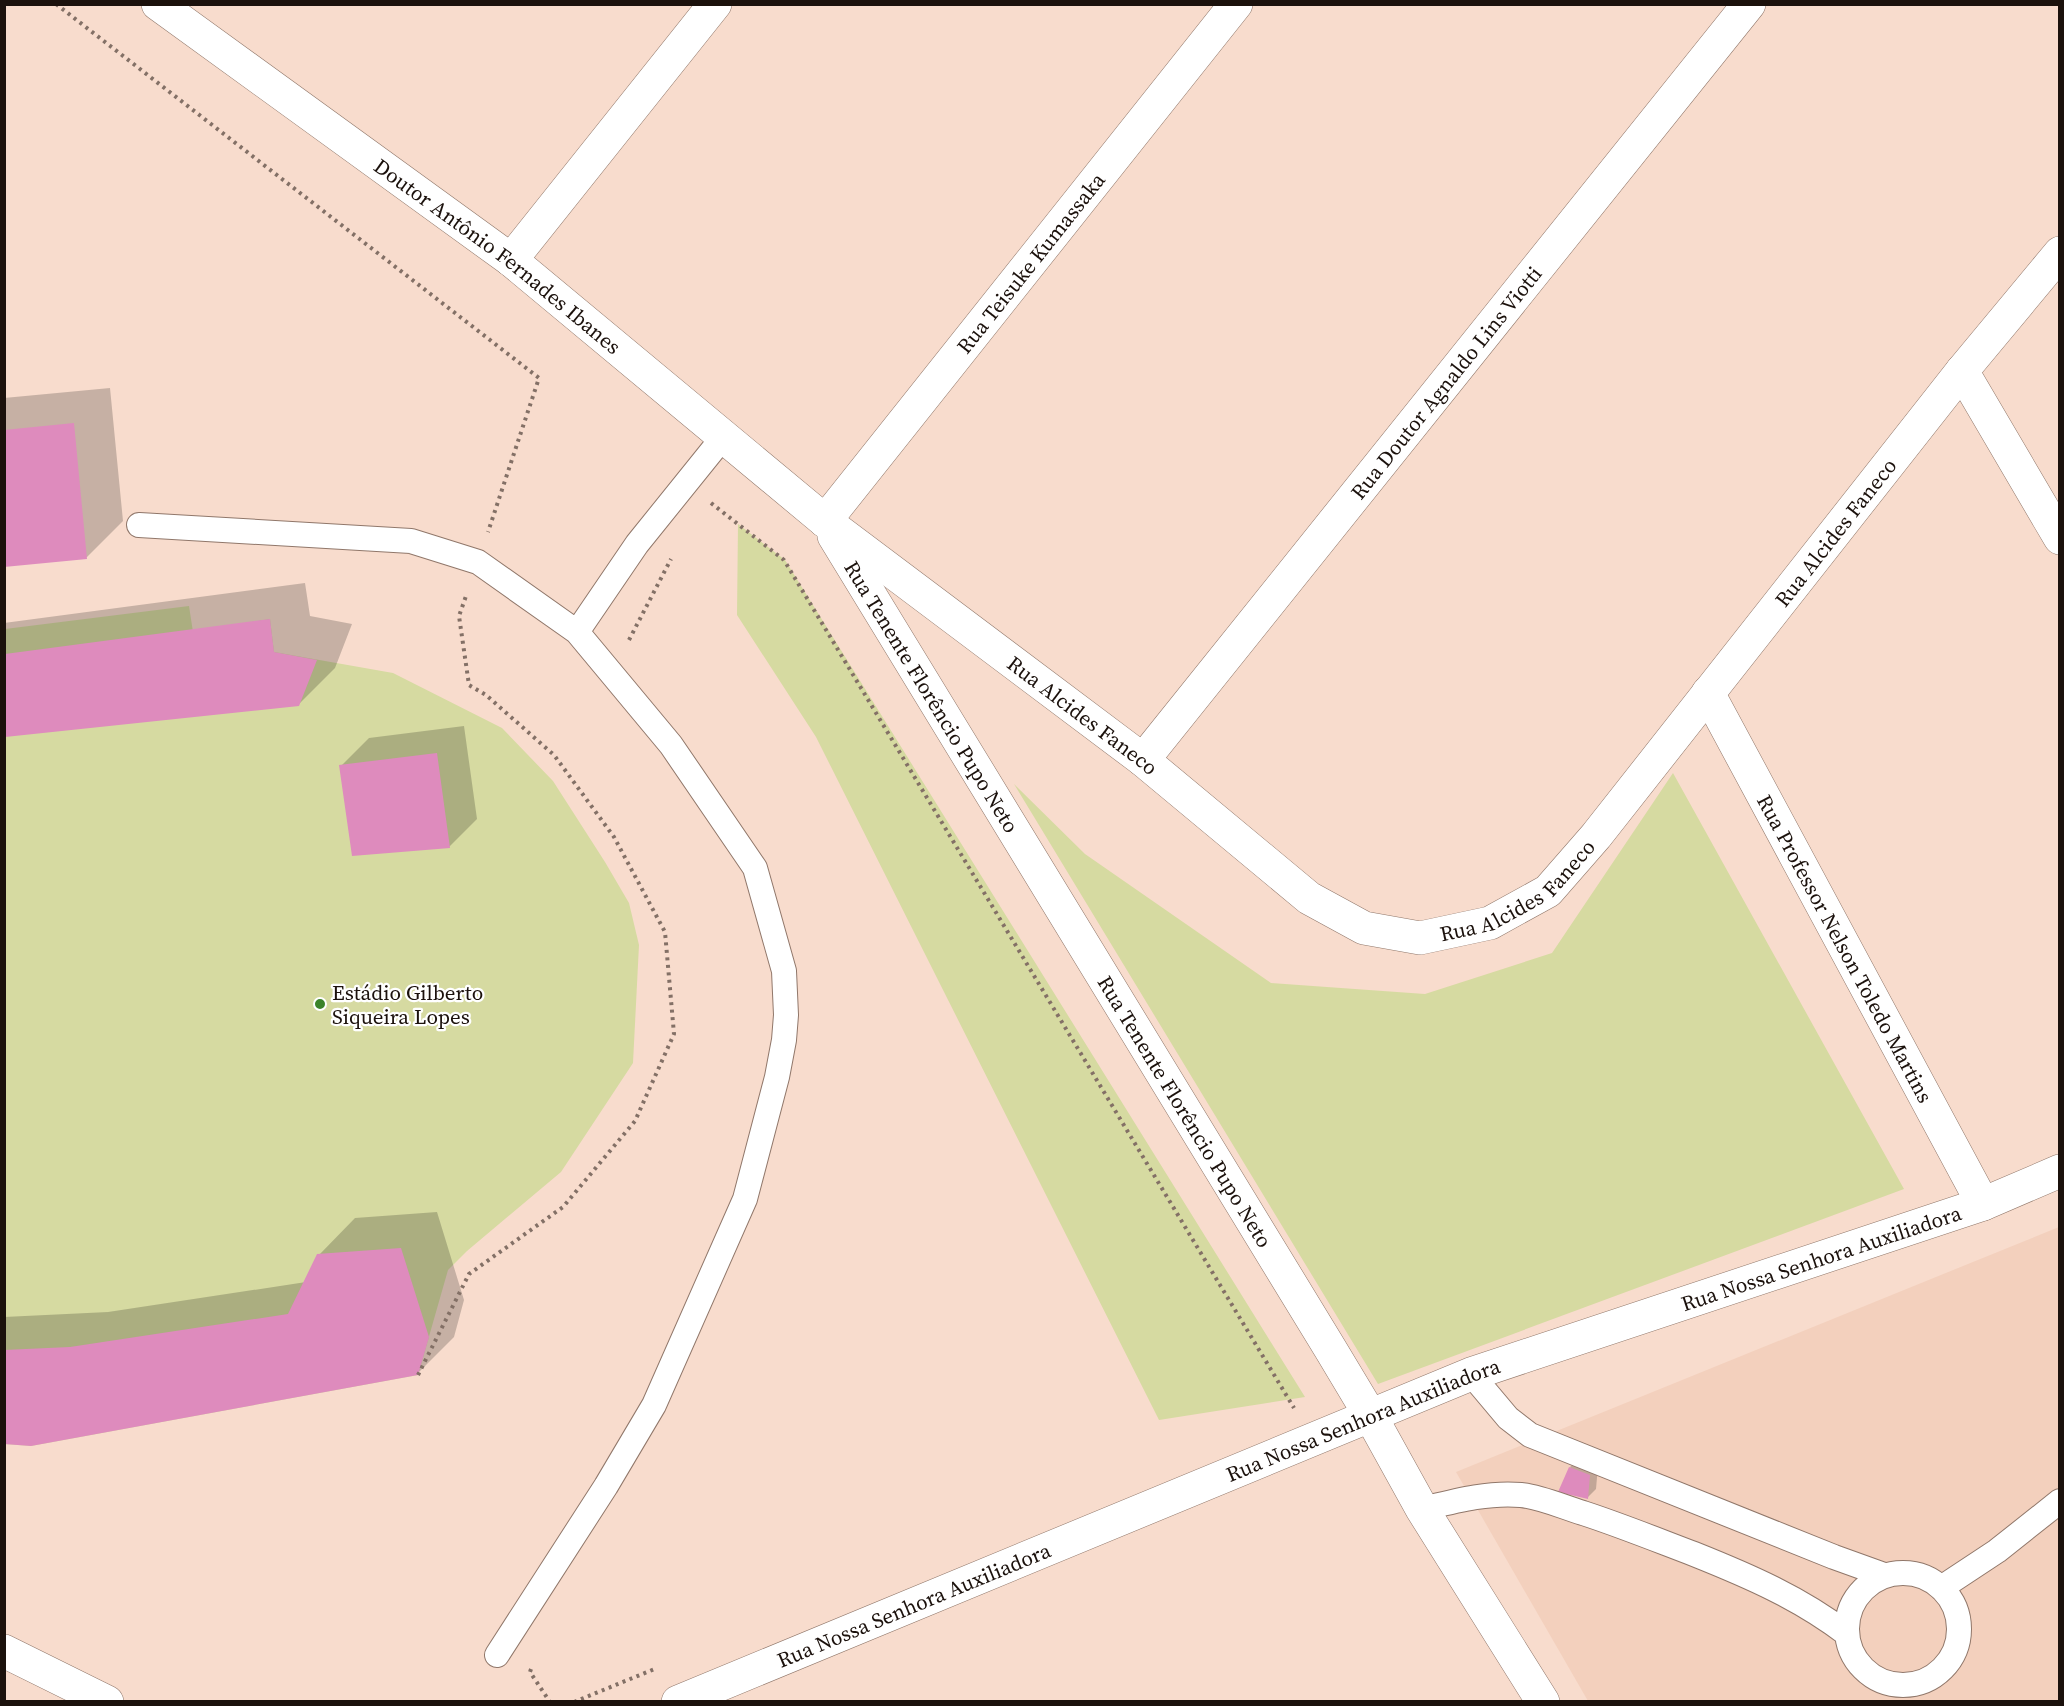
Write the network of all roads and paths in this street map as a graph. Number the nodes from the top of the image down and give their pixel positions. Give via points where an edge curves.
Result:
1 (56, 4) edge
2 (158, 4) edge
3 (715, 4) edge
4 (1236, 4) edge
5 (1749, 4) edge
6 (192, 14) edge
7 (2060, 253) edge
8 (511, 260) junction
9 (1962, 371) junction
10 (724, 436) junction
11 (704, 498) dead end
12 (825, 521) junction
13 (140, 525) dead end
14 (2060, 538) edge
15 (672, 559) dead end
16 (478, 562) junction
17 (577, 632) junction
18 (629, 640) dead end
19 (1708, 693) junction
20 (1143, 760) junction
21 (2060, 1171) edge
22 (1983, 1204) junction
23 (1471, 1374) junction
24 (418, 1375) dead end
25 (1287, 1413) dead end
26 (1370, 1415) junction
27 (2060, 1501) edge
28 (1422, 1509) junction
29 (1884, 1575) junction
30 (1941, 1587) junction
31 (1847, 1634) junction
32 (4, 1651) edge
33 (497, 1655) dead end
34 (535, 1662) dead end
35 (663, 1666) dead end
36 (1886, 1693) edge
37 (107, 1701) edge
38 (550, 1701) edge
39 (574, 1701) edge
40 (678, 1701) edge
41 (1543, 1701) edge

1 - 16 path via 538,378
2 - 6 street, Doutor Antônio Fernades Ibanes
3 - 8 street
4 - 12 street, Rua Teisuke Kumassaka
5 - 20 street, Rua Doutor Agnaldo Lins Viotti
6 - 8 street, Doutor Antônio Fernades Ibanes
7 - 9 street, Rua Alcides Faneco
8 - 10 street, Doutor Antônio Fernades Ibanes
9 - 14 street
9 - 19 street, Rua Alcides Faneco
10 - 12 street, Doutor Antônio Fernades Ibanes
10 - 17 lane via 637,544
11 - 25 path via 784,560 1296,1410
12 - 20 street, Rua Alcides Faneco
12 - 26 street, Rua Tenente Florêncio Pupo Neto
13 - 16 lane via 411,541
15 - 18 path
16 - 17 lane
16 - 24 path via 459,616 469,685 486,695 554,755 614,837 665,932 674,1034 635,1121 563,1207 469,1274
17 - 33 lane via 671,745 755,868 784,971 786,1015 773,1097 745,1199 654,1406
19 - 20 street, Rua Alcides Faneco via 1548,891 1490,923 1420,938 1364,928 1308,898
19 - 22 street, Rua Professor Nelson Toledo Martins
21 - 22 street, Rua Nossa Senhora Auxiliadora
22 - 23 street, Rua Nossa Senhora Auxiliadora
23 - 26 street, Rua Nossa Senhora Auxiliadora
23 - 29 lane via 1508,1418 1530,1435
26 - 28 street, Rua Tenente Florêncio Pupo Neto
26 - 40 street, Rua Nossa Senhora Auxiliadora
27 - 30 lane via 1997,1551
28 - 31 lane via 1474,1497 1524,1495 1732,1569 1782,1592
28 - 41 street, Rua Tenente Florêncio Pupo Neto
29 - 30 lane via 1905,1572 1924,1576
29 - 31 lane via 1863,1589 1850,1610
30 - 36 lane via 1956,1608 1959,1633 1952,1656 1936,1675
31 - 36 lane via 1853,1656
32 - 37 street
34 - 38 path via 530,1672
35 - 39 path

